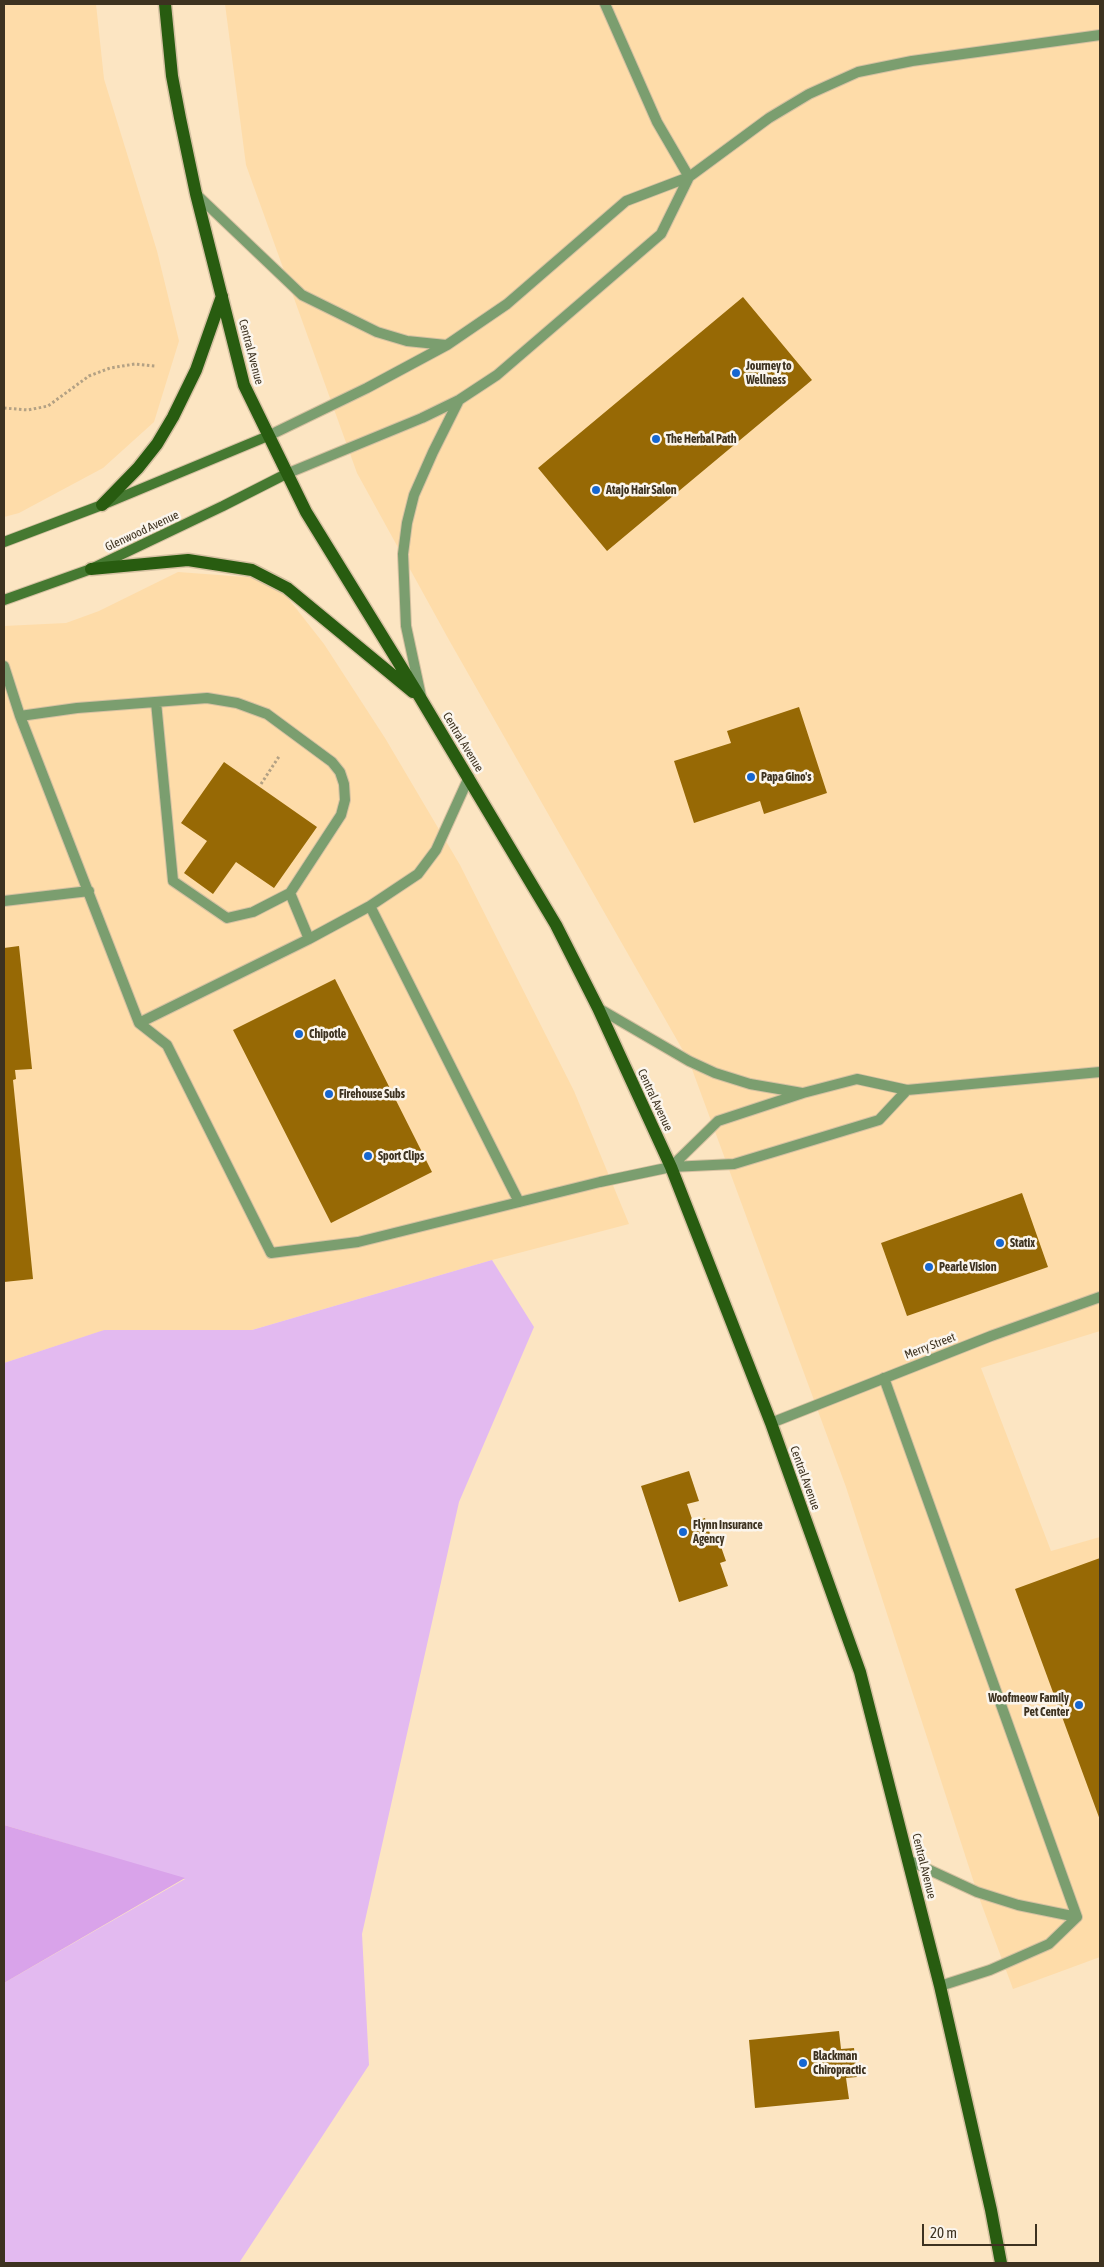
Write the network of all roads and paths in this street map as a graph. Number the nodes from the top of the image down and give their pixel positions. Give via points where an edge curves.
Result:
1 (165, 4) edge
2 (605, 4) edge
3 (1100, 35) edge
4 (689, 177) junction
5 (196, 194) junction
6 (222, 296) junction
7 (447, 345) junction
8 (155, 366) dead end
9 (459, 400) junction
10 (4, 408) edge
11 (268, 436) junction
12 (286, 474) junction
13 (102, 506) junction
14 (4, 542) edge
15 (91, 569) junction
16 (4, 600) edge
17 (4, 666) edge
18 (422, 699) junction
19 (156, 702) junction
20 (20, 716) junction
21 (284, 750) dead end
22 (469, 777) junction
23 (261, 784) dead end
24 (89, 891) junction
25 (290, 893) junction
26 (4, 901) edge
27 (370, 906) junction
28 (308, 939) junction
29 (598, 1008) junction
30 (139, 1023) junction
31 (1100, 1072) edge
32 (907, 1090) junction
33 (803, 1093) junction
34 (671, 1167) junction
35 (519, 1202) junction
36 (1100, 1297) edge
37 (884, 1378) junction
38 (771, 1423) junction
39 (908, 1860) junction
40 (1077, 1917) junction
41 (940, 1986) junction
42 (1001, 2263) edge

1 - 5 main road, Central Avenue via 172,76
2 - 4 street via 657,122
3 - 4 street via 912,61 858,72 809,94 769,118
4 - 7 street via 626,201 507,304
4 - 9 street via 661,234 496,374
5 - 6 main road, Central Avenue
5 - 7 street via 302,295 377,332 407,341
6 - 11 main road, Central Avenue via 244,385
6 - 13 main road via 196,370 173,417 138,468
7 - 11 street
8 - 10 path via 135,364 110,368 89,376 48,406 28,410
9 - 12 street
9 - 18 street via 414,494 406,523 403,554 406,626
11 - 12 main road, Central Avenue
11 - 13 street
12 - 15 street, Glenwood Avenue
12 - 18 main road, Central Avenue via 306,512
13 - 14 street
15 - 16 street, Glenwood Avenue
15 - 18 main road via 188,560 252,570 287,588
17 - 20 street
18 - 22 main road, Central Avenue
19 - 20 street
19 - 25 street via 173,881 227,918 253,912
19 - 25 street via 207,698 237,703 267,714 322,753 340,772 345,800 341,815
20 - 24 street
21 - 23 path
22 - 27 street via 436,850 418,874
22 - 29 main road, Central Avenue via 556,925
24 - 26 street
24 - 30 street
25 - 28 street
27 - 28 street
27 - 35 street
28 - 30 street
29 - 33 street via 715,1073 750,1084
29 - 34 main road, Central Avenue
30 - 35 street via 167,1045 271,1253 358,1242
31 - 32 street
32 - 33 street via 857,1079
32 - 34 street via 879,1120 734,1164
33 - 34 street via 718,1121
34 - 35 street
34 - 38 main road, Central Avenue
36 - 37 street, Merry Street
37 - 38 street, Merry Street
37 - 40 street
38 - 39 main road, Central Avenue via 860,1672
39 - 40 street via 977,1892 1018,1905
39 - 41 main road, Central Avenue
40 - 41 street via 1049,1944 990,1970
41 - 42 main road, Central Avenue

